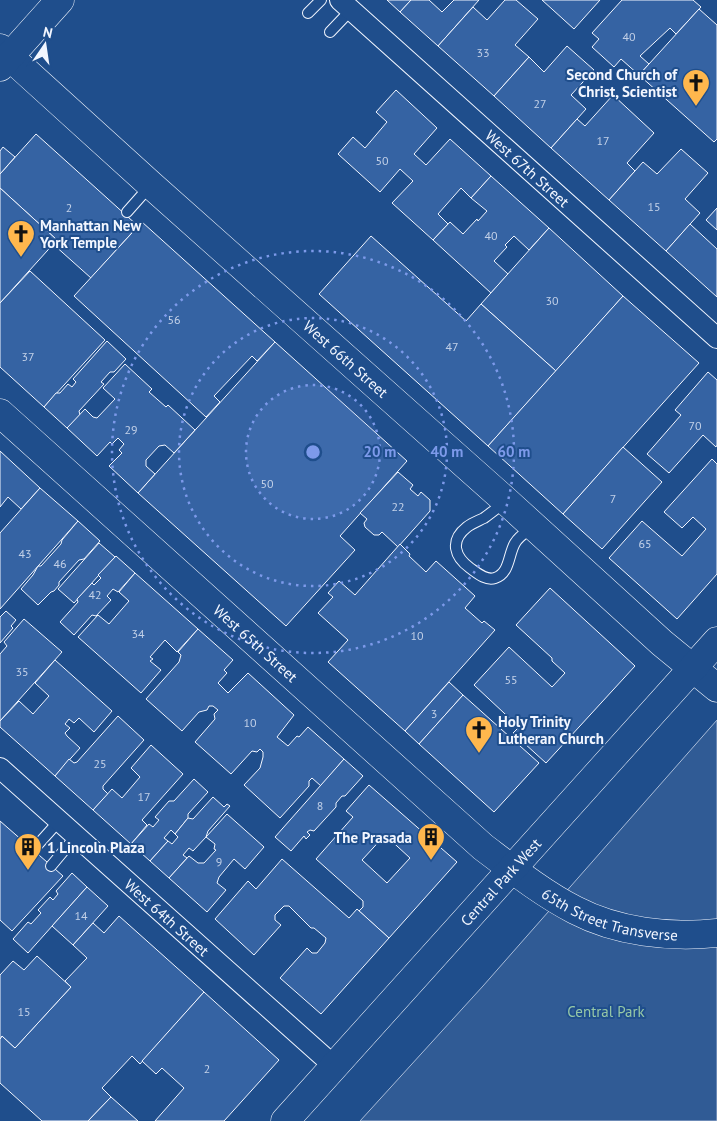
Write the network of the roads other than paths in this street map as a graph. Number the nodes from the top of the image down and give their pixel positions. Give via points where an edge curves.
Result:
1 (60, 0) edge
2 (321, 0) edge
3 (346, 5) edge
4 (308, 13) dead end
5 (330, 32) dead end
6 (3, 57) edge
7 (151, 185) junction
8 (127, 212) dead end
9 (717, 338) edge
10 (0, 413) edge
11 (506, 501) junction
12 (534, 527) junction
13 (717, 641) edge
14 (693, 668) junction
15 (717, 688) edge
16 (0, 768) edge
17 (59, 821) junction
18 (76, 836) junction
19 (33, 850) dead end
20 (51, 866) dead end
21 (512, 870) junction
22 (717, 933) edge
23 (334, 1066) junction
24 (285, 1121) edge

1 - 6 main road
2 - 4 lane
3 - 5 lane
3 - 9 street, West 67th Street
6 - 7 main road, West 66th Street
7 - 8 lane
7 - 11 main road, West 66th Street
10 - 21 main road, West 65th Street
11 - 12 main road, West 66th Street
11 - 12 lane via 458,537 457,555 464,563 479,575 496,578 509,564 514,544
12 - 14 main road, West 66th Street
13 - 14 main road, Central Park West
14 - 15 main road
14 - 21 main road, Central Park West
16 - 17 street, West 64th Street
17 - 18 street, West 64th Street
17 - 19 lane
18 - 20 lane
18 - 23 street, West 64th Street
21 - 22 main road, 65th Street Transverse via 562,903 594,918 668,934
21 - 23 main road, Central Park West
23 - 24 main road, Central Park West

